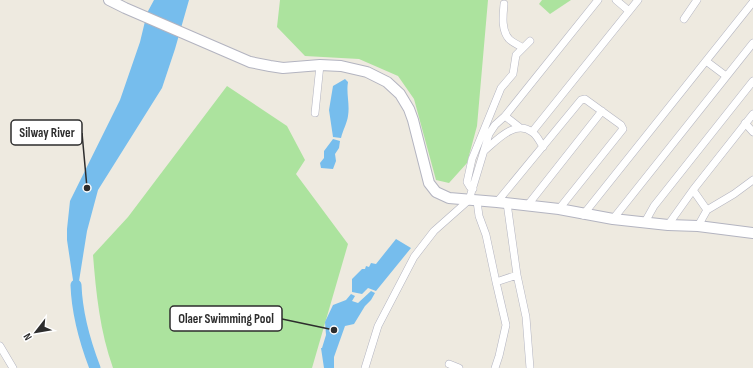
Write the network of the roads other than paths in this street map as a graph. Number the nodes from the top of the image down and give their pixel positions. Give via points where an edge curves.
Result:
1 (109, 0) edge
2 (598, 0) edge
3 (616, 0) edge
4 (638, 0) edge
5 (697, 0) edge
6 (753, 2) edge
7 (504, 4) dead end
8 (629, 11) junction
9 (684, 19) dead end
10 (530, 41) dead end
11 (752, 47) edge
12 (523, 48) junction
13 (706, 62) junction
14 (320, 65) junction
15 (726, 76) junction
16 (753, 81) edge
17 (602, 111) junction
18 (315, 113) dead end
19 (753, 114) edge
20 (505, 116) junction
21 (746, 123) junction
22 (519, 127) junction
23 (532, 132) junction
24 (753, 132) edge
25 (543, 147) junction
26 (484, 152) junction
27 (753, 180) edge
28 (473, 189) junction
29 (692, 190) junction
30 (473, 200) junction
31 (502, 202) junction
32 (528, 206) junction
33 (559, 209) junction
34 (707, 210) junction
35 (583, 215) junction
36 (613, 219) junction
37 (645, 222) junction
38 (668, 225) junction
39 (698, 226) junction
40 (753, 233) edge
41 (517, 275) junction
42 (496, 282) junction
43 (0, 346) edge
44 (449, 364) dead end
45 (13, 368) edge
46 (365, 368) edge
47 (459, 368) edge
48 (495, 368) edge
49 (530, 368) edge

1 - 14 main road via 250,62 283,68
2 - 20 street
3 - 8 street
4 - 8 street
5 - 9 street
6 - 13 street
7 - 12 street via 504,30 509,39
8 - 23 street
10 - 12 street
11 - 15 street
12 - 28 street via 516,55 513,74 501,88 472,159 467,182
13 - 15 street
13 - 35 street
14 - 18 street
14 - 30 main road via 341,66 367,72 395,88 409,109 432,188 449,198
15 - 36 street
16 - 37 street via 654,206
17 - 25 street via 587,100 581,100
17 - 32 street
17 - 33 street via 623,129
19 - 21 street
20 - 22 street
20 - 26 street via 494,125
21 - 24 street
21 - 29 street
22 - 23 street
22 - 26 street via 507,132
23 - 25 street
25 - 31 street
26 - 28 street
27 - 34 street
28 - 30 street
29 - 34 street
29 - 38 street
30 - 31 main road
30 - 42 street via 486,234
30 - 46 street via 434,231 414,257 378,326
31 - 32 main road
31 - 41 street
32 - 33 main road
33 - 35 main road
34 - 39 street
35 - 36 main road
36 - 37 main road
37 - 38 main road
38 - 39 main road
39 - 40 main road
41 - 42 street
41 - 49 street via 526,317
42 - 48 street via 506,325
43 - 45 street
44 - 47 street

